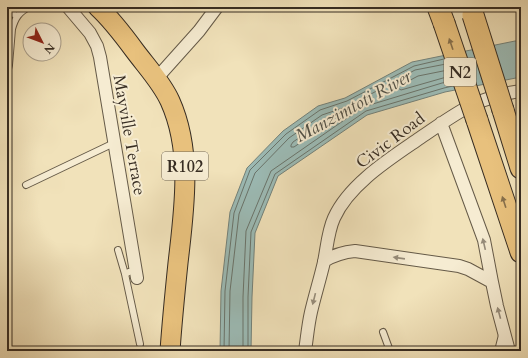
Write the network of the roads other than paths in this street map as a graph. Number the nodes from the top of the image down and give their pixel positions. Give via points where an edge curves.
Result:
1 (29, 7) edge
2 (68, 7) edge
3 (215, 8) edge
4 (103, 9) edge
5 (7, 10) edge
6 (472, 11) edge
7 (441, 15) edge
8 (17, 16) junction
9 (7, 72) edge
10 (156, 79) junction
11 (521, 91) edge
12 (441, 123) junction
13 (114, 143) junction
14 (521, 168) edge
15 (26, 185) dead end
16 (118, 250) dead end
17 (521, 252) edge
18 (324, 261) junction
19 (133, 274) junction
20 (492, 282) junction
21 (503, 331) junction
22 (383, 332) dead end
23 (140, 344) dead end
24 (170, 351) edge
25 (305, 351) edge
26 (390, 351) edge
27 (498, 351) edge
28 (509, 351) edge

1 - 8 lane
2 - 13 street, Mayville Terrace via 90,33 97,46
3 - 10 street via 199,31
4 - 10 main road, R102
5 - 8 lane
6 - 14 highway, N2, bridge
17 -> 7 highway, N2, bridge
8 - 9 lane via 12,29
10 - 24 main road, R102 via 174,111 185,165
11 - 12 street, Civic Road via 475,104
12 - 18 street, Civic Road via 379,167 356,187 334,218
20 -> 12 street via 484,240
13 - 15 lane
13 - 19 street, Mayville Terrace
16 - 19 lane
20 -> 18 street via 459,266 356,251 345,252
18 -> 25 street, Civic Road via 311,312
19 - 23 lane
21 -> 20 street
21 - 27 lane
21 - 28 street
22 - 26 lane

